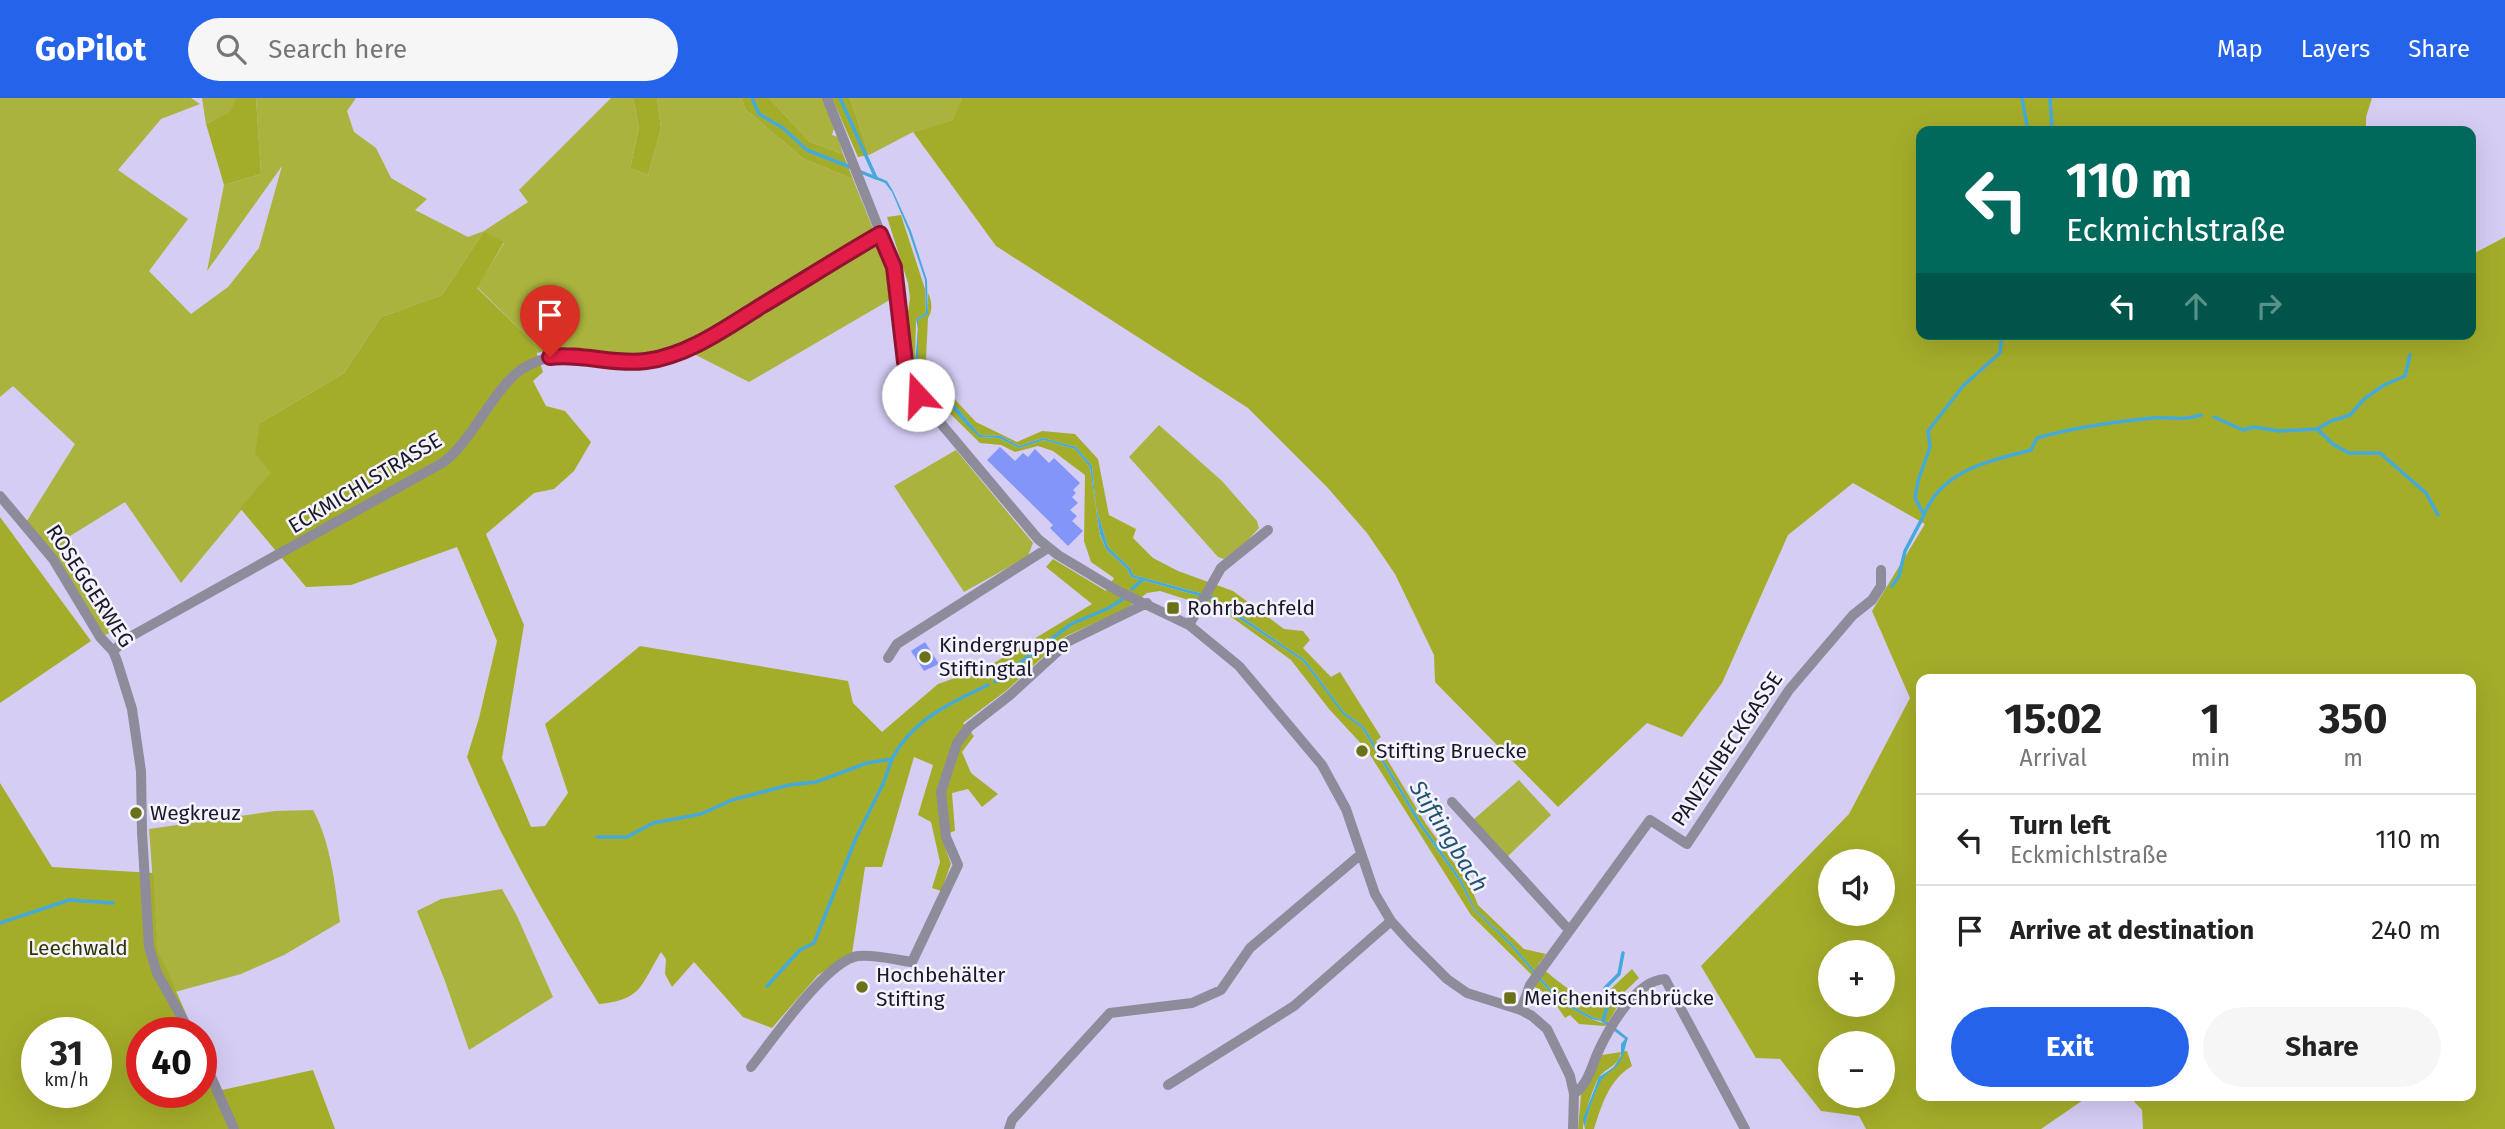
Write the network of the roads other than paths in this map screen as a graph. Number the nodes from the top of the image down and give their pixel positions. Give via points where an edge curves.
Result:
1 (827, 98) edge
2 (880, 234) junction
3 (0, 496) edge
4 (1268, 530) dead end
5 (1048, 548) junction
6 (1881, 570) dead end
7 (1147, 603) junction
8 (1189, 625) junction
9 (113, 650) junction
10 (888, 658) dead end
11 (1452, 802) dead end
12 (1360, 855) junction
13 (1391, 921) junction
14 (1569, 930) junction
15 (1521, 1010) junction
16 (182, 1017) edge
17 (751, 1068) dead end
18 (1168, 1085) dead end
19 (217, 1090) edge
20 (1574, 1094) junction
21 (234, 1129) edge
22 (1009, 1129) edge
23 (1573, 1129) edge
24 (1745, 1129) edge

1 - 2 street
2 - 5 street via 894,267 905,362 918,395
2 - 9 street, ECKMICHLSTRASSE via 722,330 668,356 623,361 566,355 536,362 510,379 470,437 443,462
3 - 9 street, ROSEGGERWEG via 53,559 100,637
4 - 8 street via 1221,568
5 - 7 street via 1118,591
5 - 10 street via 897,644
6 - 14 street, PANZENBECKGASSE via 1881,586 1789,690 1687,844 1650,820
7 - 8 street
7 - 17 street via 1069,640 969,727 957,743 941,792 946,837 958,864 912,962 857,956 820,980
8 - 12 street via 1232,659 1322,765 1346,809
9 - 16 street, ROSEGGERWEG via 132,709 141,771 149,947
11 - 14 street
12 - 13 street
12 - 22 street via 1250,948 1222,990 1192,1003 1110,1013 1012,1120
13 - 15 street via 1459,987 1485,1001
13 - 18 street via 1294,1006
14 - 15 street, PANZENBECKGASSE via 1530,985
15 - 20 street via 1541,1022 1556,1042
19 - 21 street
20 - 23 street
20 - 24 street via 1584,1086 1613,1024 1638,992 1654,979 1665,979

